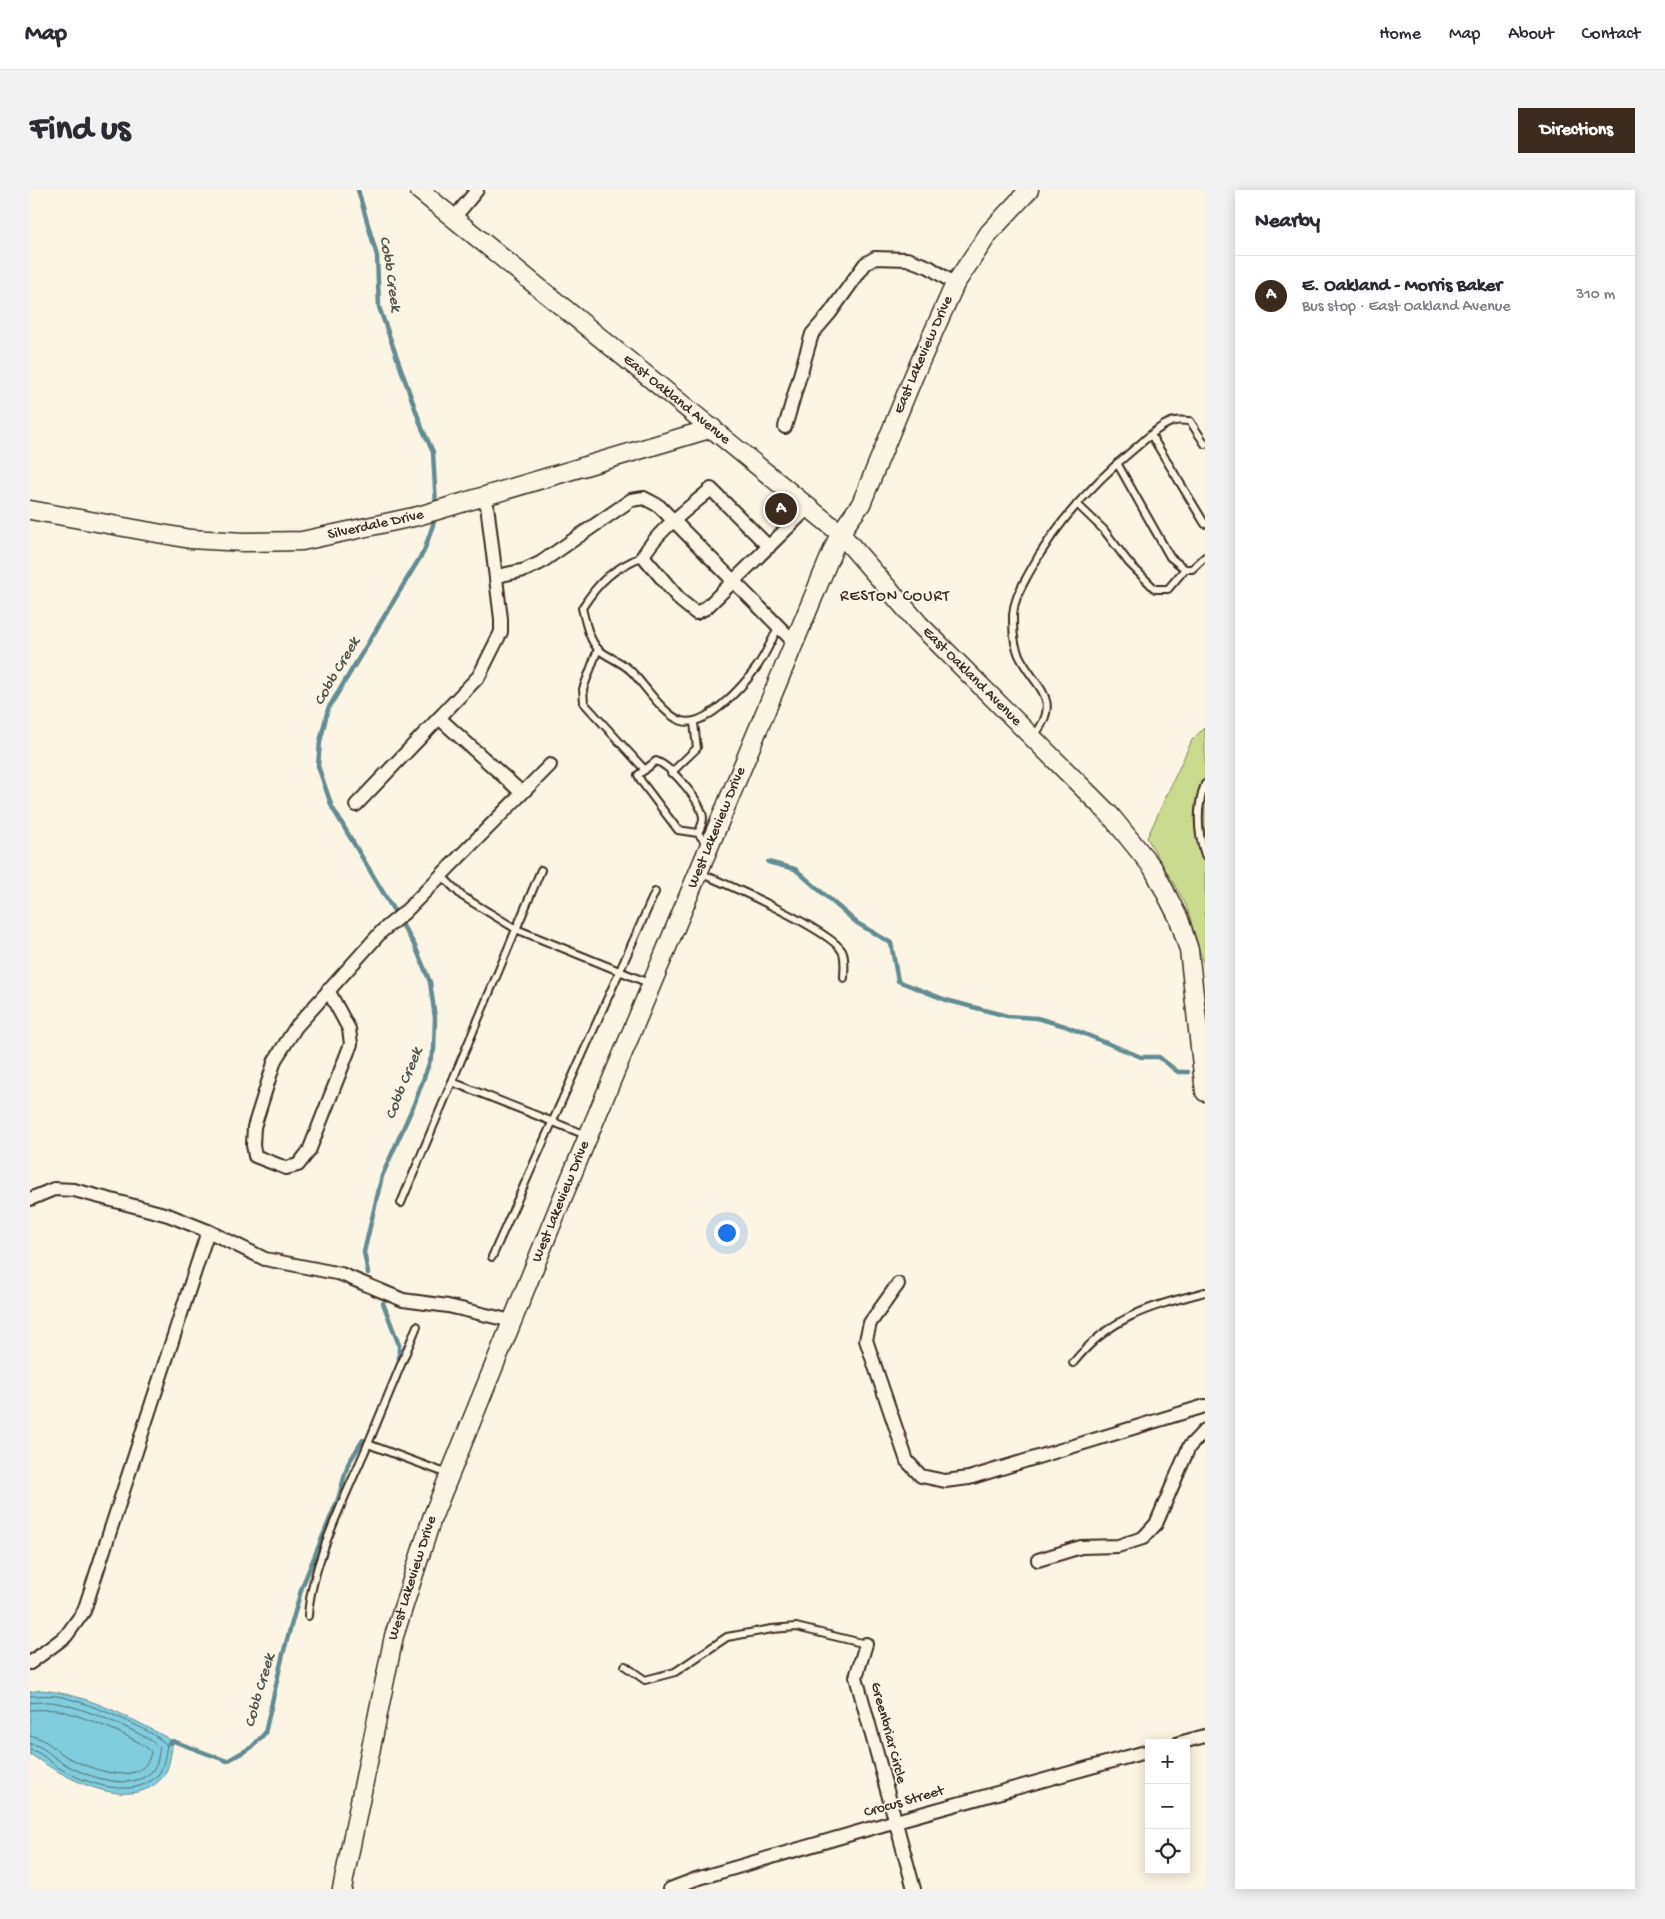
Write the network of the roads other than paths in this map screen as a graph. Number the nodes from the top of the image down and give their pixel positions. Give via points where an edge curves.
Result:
1 (419, 190) edge
2 (477, 190) edge
3 (1029, 190) edge
4 (454, 218) junction
5 (955, 284) junction
6 (785, 426) dead end
7 (712, 428) junction
8 (1151, 435) junction
9 (1205, 444) edge
10 (1117, 463) junction
11 (486, 496) junction
12 (1077, 504) junction
13 (809, 508) junction
14 (30, 510) edge
15 (674, 521) junction
16 (1205, 524) edge
17 (840, 533) junction
18 (769, 546) junction
19 (643, 556) junction
20 (1205, 557) edge
21 (1185, 569) junction
22 (497, 576) junction
23 (733, 581) junction
24 (778, 628) junction
25 (794, 642) junction
26 (598, 649) junction
27 (439, 718) junction
28 (694, 723) junction
29 (1033, 737) junction
30 (550, 765) dead end
31 (645, 770) junction
32 (672, 773) junction
33 (1205, 784) edge
34 (521, 792) junction
35 (356, 805) dead end
36 (704, 840) junction
37 (1205, 855) edge
38 (541, 870) dead end
39 (698, 872) junction
40 (441, 875) junction
41 (655, 892) dead end
42 (516, 929) junction
43 (620, 971) junction
44 (844, 978) dead end
45 (651, 984) junction
46 (328, 990) junction
47 (452, 1082) junction
48 (1205, 1092) edge
49 (553, 1121) junction
50 (588, 1135) junction
51 (30, 1199) edge
52 (402, 1203) dead end
53 (208, 1231) junction
54 (492, 1257) dead end
55 (898, 1284) dead end
56 (1205, 1292) edge
57 (512, 1321) junction
58 (417, 1326) dead end
59 (1073, 1363) dead end
60 (1205, 1406) edge
61 (1205, 1430) edge
62 (368, 1444) junction
63 (450, 1475) junction
64 (1038, 1560) dead end
65 (308, 1616) dead end
66 (866, 1644) joint
67 (30, 1663) edge
68 (625, 1666) dead end
69 (1205, 1736) edge
70 (1190, 1740) edge
71 (1145, 1752) edge
72 (896, 1821) junction
73 (342, 1889) edge
74 (670, 1889) edge
75 (914, 1889) edge

1 - 4 street, East Oakland Avenue
2 - 4 street
3 - 5 street, East Lakeview Drive via 988,233
4 - 7 street, East Oakland Avenue
5 - 6 street via 929,267 907,258 875,258 865,264 812,334
5 - 17 street, East Lakeview Drive via 914,373 861,504
7 - 11 street, Silverdale Drive
7 - 13 street, East Oakland Avenue
8 - 9 lane via 1174,421 1190,421
8 - 10 lane
8 - 16 lane
10 - 12 lane
10 - 21 lane via 1170,557
11 - 14 street, Silverdale Drive via 418,516 302,541 190,539
11 - 22 street
12 - 21 lane via 1104,530 1154,589 1168,590
12 - 29 lane via 1041,550 1014,601 1012,631 1018,653 1040,687 1047,705 1045,722
13 - 17 street, East Oakland Avenue
13 - 18 street
15 - 18 street via 711,489
15 - 19 street
15 - 22 street via 659,506 644,498 631,500 540,563
15 - 23 street
17 - 25 street, West Lakeview Drive
17 - 29 street, East Oakland Avenue via 918,623
18 - 23 street
19 - 23 street via 681,601 696,613 706,608
19 - 26 lane via 612,572 595,588 582,608
20 - 21 lane via 1192,569
22 - 27 street via 502,619 500,632 479,676
23 - 24 street
24 - 25 street
24 - 28 lane via 756,668 709,717
25 - 36 street, West Lakeview Drive
26 - 28 lane via 630,670 668,713 681,721
26 - 31 lane via 583,690 584,703
27 - 34 street
27 - 35 street
28 - 32 lane via 697,748
29 - 48 street, East Oakland Avenue via 1110,815 1153,868 1166,891 1189,950
30 - 34 street
31 - 32 lane via 656,761
31 - 36 lane via 638,775 641,781 678,830
32 - 36 lane via 702,811
33 - 37 lane via 1200,798 1198,832
34 - 40 street
36 - 39 street, West Lakeview Drive
38 - 42 lane
39 - 44 lane via 721,881 834,942 842,952
39 - 45 street, West Lakeview Drive
40 - 42 lane via 462,896
40 - 46 street via 406,912 382,931
41 - 43 lane
42 - 43 lane
42 - 47 lane
43 - 45 lane
43 - 49 lane
45 - 50 street, West Lakeview Drive
46 - 46 street via 296,1027 276,1060 254,1127 255,1156 286,1168 298,1165 309,1151 351,1044 349,1029
47 - 49 lane
47 - 52 lane
49 - 50 lane
49 - 54 lane
50 - 57 street, West Lakeview Drive
51 - 53 street via 54,1189 74,1190 168,1215
53 - 57 street via 265,1259 341,1274 403,1300 448,1306
53 - 67 street via 84,1611 66,1636
55 - 60 street via 870,1323 866,1340 907,1461 921,1476 945,1481 969,1478
56 - 59 lane via 1131,1315 1089,1343
57 - 63 street, West Lakeview Drive
58 - 62 lane
61 - 64 street via 1189,1447 1156,1524 1143,1538 1118,1546 1080,1547
62 - 63 lane
62 - 65 lane via 309,1594
63 - 73 street, West Lakeview Drive via 432,1518 394,1636
66 - 68 lane via 796,1627 727,1637 676,1672 645,1680
66 - 72 street, Greenbriar Circle via 856,1677
69 - 70 street
71 - 72 street, Crocus Street
72 - 74 street, Crocus Street
72 - 75 street, Greenbriar Circle

